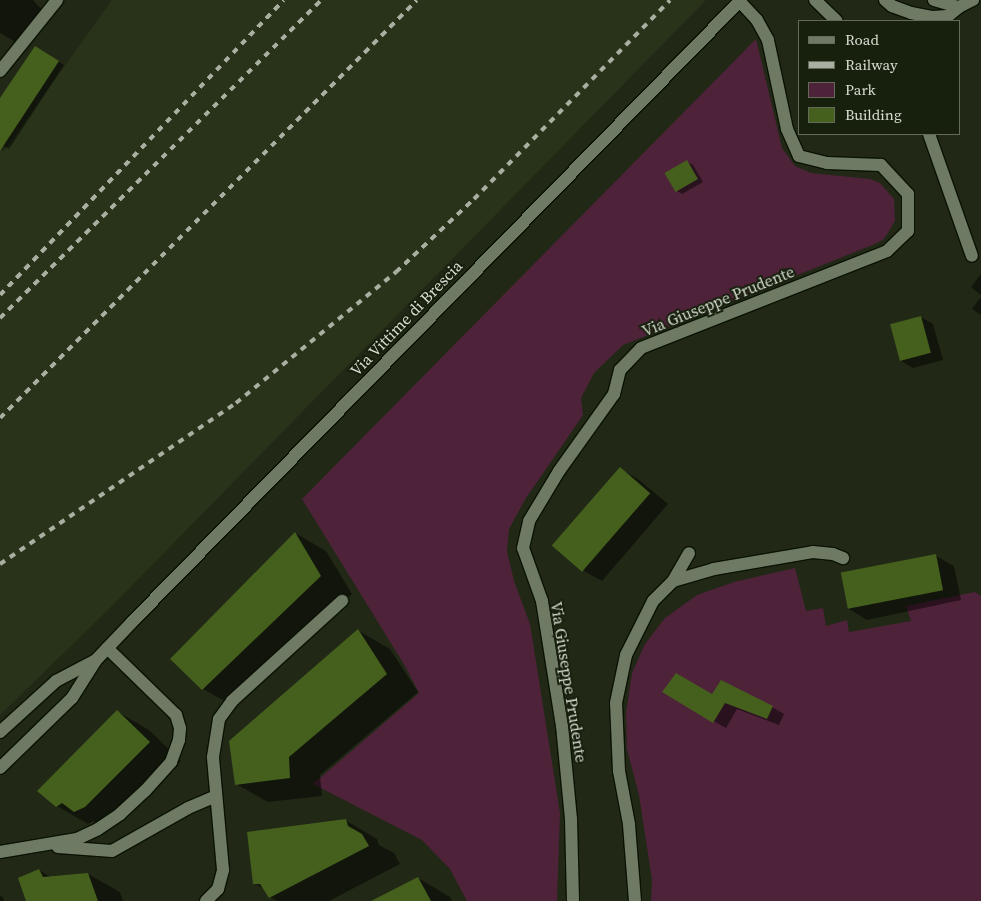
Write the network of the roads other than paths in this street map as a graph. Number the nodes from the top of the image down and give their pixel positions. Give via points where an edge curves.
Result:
1 (58, 0) edge
2 (815, 0) edge
3 (885, 0) edge
4 (934, 0) edge
5 (974, 0) edge
6 (740, 1) edge
7 (959, 7) junction
8 (836, 20) edge
9 (0, 71) edge
10 (928, 135) edge
11 (972, 256) dead end
12 (689, 553) dead end
13 (843, 558) dead end
14 (673, 581) junction
15 (342, 601) dead end
16 (107, 648) junction
17 (96, 660) junction
18 (0, 732) edge
19 (0, 768) edge
20 (216, 796) junction
21 (46, 845) junction
22 (0, 852) edge
23 (206, 901) edge
24 (573, 901) edge
25 (635, 901) edge

1 - 9 street
2 - 8 street
3 - 7 street via 892,6 932,18 948,16
4 - 7 street
5 - 7 street
6 - 16 street, Via Vittime di Brescia
6 - 24 street, Via Giuseppe Prudente via 757,20 768,40 787,129 799,156 827,163 881,165 908,194 908,231 887,250 641,348 620,370 614,394 559,471 529,521 523,548 542,601 562,726 571,819
10 - 11 street
12 - 14 street
13 - 14 street via 813,552 714,569
14 - 25 street via 653,601 626,655 616,703 620,771 630,824
15 - 20 street via 232,701 219,719 213,757
16 - 17 street, Via Vittime di Brescia
16 - 21 street via 176,715 179,740 171,762 120,814 78,839
17 - 18 street, Via Vittime di Brescia via 56,681
17 - 19 street, Via Vittime di Brescia via 72,698
20 - 21 street via 112,851
20 - 23 street via 223,870 218,889
21 - 22 street

